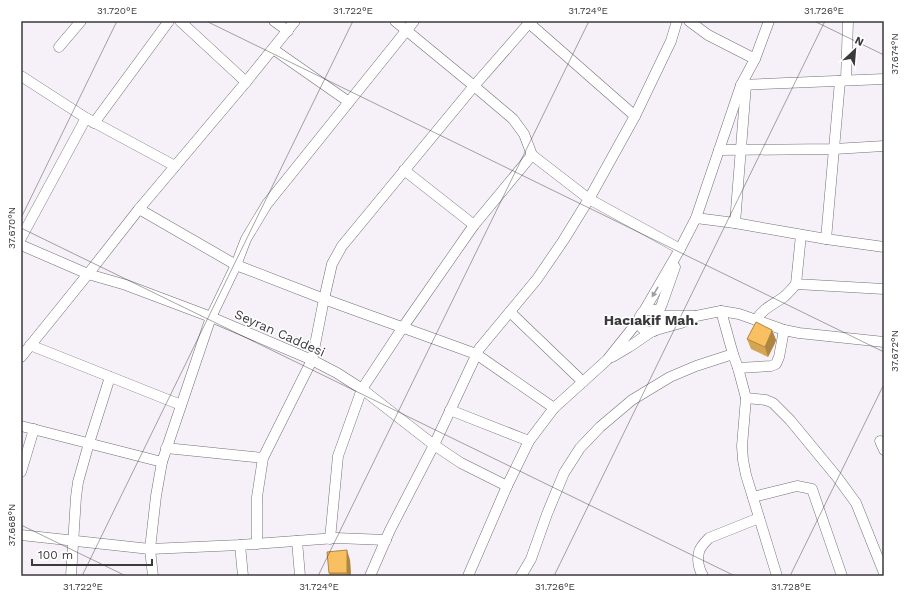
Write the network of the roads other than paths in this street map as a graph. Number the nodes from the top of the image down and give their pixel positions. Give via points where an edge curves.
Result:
1 (169, 21) edge
2 (180, 21) edge
3 (274, 21) edge
4 (295, 21) edge
5 (395, 21) edge
6 (414, 21) edge
7 (677, 21) edge
8 (688, 21) edge
9 (769, 21) edge
10 (848, 21) edge
11 (78, 22) edge
12 (530, 22) edge
13 (407, 30) junction
14 (288, 31) junction
15 (59, 47) dead end
16 (273, 49) junction
17 (755, 59) junction
18 (21, 76) edge
19 (884, 79) edge
20 (843, 81) junction
21 (246, 82) junction
22 (744, 85) junction
23 (474, 86) junction
24 (349, 102) junction
25 (635, 116) junction
26 (90, 120) junction
27 (884, 146) edge
28 (834, 149) junction
29 (719, 150) junction
30 (741, 150) junction
31 (532, 155) junction
32 (175, 166) junction
33 (404, 170) junction
34 (589, 198) junction
35 (139, 209) junction
36 (696, 218) junction
37 (735, 223) junction
38 (474, 226) junction
39 (801, 235) junction
40 (21, 238) edge
41 (826, 239) junction
42 (21, 246) edge
43 (884, 247) edge
44 (680, 250) junction
45 (236, 265) junction
46 (88, 274) junction
47 (796, 284) junction
48 (884, 289) edge
49 (324, 299) junction
50 (720, 311) junction
51 (510, 312) junction
52 (659, 314) junction
53 (641, 315) junction
54 (696, 316) junction
55 (211, 317) junction
56 (756, 320) junction
57 (403, 327) junction
58 (784, 330) junction
59 (654, 331) junction
60 (884, 342) edge
61 (30, 345) junction
62 (476, 354) junction
63 (733, 354) junction
64 (21, 357) edge
65 (312, 360) junction
66 (607, 360) junction
67 (738, 368) junction
68 (110, 377) junction
69 (583, 382) junction
70 (362, 389) junction
71 (746, 398) junction
72 (181, 405) junction
73 (554, 408) junction
74 (450, 410) junction
75 (21, 426) edge
76 (34, 430) junction
77 (529, 441) junction
78 (89, 443) junction
79 (434, 445) junction
80 (166, 448) junction
81 (263, 458) junction
82 (162, 462) junction
83 (21, 472) edge
84 (507, 486) junction
85 (753, 497) junction
86 (759, 518) junction
87 (21, 535) edge
88 (330, 538) junction
89 (386, 540) junction
90 (297, 541) junction
91 (74, 542) junction
92 (257, 544) junction
93 (240, 545) junction
94 (150, 550) junction
95 (884, 573) edge
96 (71, 576) edge
97 (153, 576) edge
98 (243, 576) edge
99 (300, 576) edge
100 (370, 576) edge
101 (468, 576) edge
102 (521, 576) edge
103 (702, 576) edge
104 (777, 576) edge
105 (842, 576) edge

1 - 26 street
2 - 21 street
3 - 14 street
4 - 14 street
5 - 13 street
6 - 13 street
7 - 25 street via 671,41
8 - 17 street via 708,35
9 - 17 street
10 - 20 street
11 - 15 street
12 - 23 street
12 - 25 street
13 - 23 street
13 - 24 street
14 - 16 street
16 - 21 street
16 - 24 street
17 - 22 street
18 - 26 street
19 - 20 street
20 - 22 street
20 - 28 street
21 - 32 street
22 - 29 street
22 - 30 street
23 - 31 street via 513,119 524,134
23 - 33 street
24 - 45 street via 267,204 246,239
25 - 34 street
26 - 32 street
26 - 40 street
27 - 28 street
28 - 30 street
28 - 41 street
29 - 30 street
29 - 36 street
30 - 37 street
31 - 34 street
31 - 38 street
32 - 35 street
33 - 38 street
33 - 49 street via 342,246 332,264
34 - 44 street
34 - 51 street via 537,279
35 - 45 street
35 - 46 street
36 - 37 street
36 - 44 street
37 - 39 street
38 - 57 street
39 - 41 street
39 - 47 street
41 - 43 street
42 - 46 street, Seyran Caddesi
44 - 52 street
44 -> 53 street
45 - 49 street
45 - 55 street
46 - 55 street, Seyran Caddesi via 126,285
46 - 61 street
47 - 48 street
47 - 56 street via 786,296 760,313
49 - 57 street
49 - 65 street
50 - 54 street
50 - 56 street
50 - 63 street
51 - 62 street
51 - 69 street
52 - 53 street via 651,309
52 - 54 street
52 - 59 street via 661,324
53 - 59 street via 639,323 642,329
53 - 66 street
54 - 59 street
55 - 65 street, Seyran Caddesi
55 - 72 street
56 - 58 street
57 - 62 street
57 - 70 street
58 - 60 street
58 - 67 street via 776,364
59 - 66 street
61 - 64 street
61 - 68 street
62 - 73 street
62 - 74 street
63 - 67 street
63 - 102 street via 670,377 632,400 600,426 580,448 564,473 531,559
65 - 70 street, Seyran Caddesi
65 - 81 street
66 - 69 street
67 - 71 street
68 - 72 street
68 - 78 street
69 - 73 street
70 - 79 street, Seyran Caddesi
70 - 88 street via 338,456
71 - 85 street via 742,446 746,475
71 - 95 street via 772,403 790,420 837,477 856,503
72 - 80 street
73 - 77 street
74 - 77 street
74 - 79 street
75 - 76 street
76 - 78 street
76 - 83 street
77 - 84 street
78 - 82 street
78 - 91 street via 78,482
79 - 84 street, Seyran Caddesi via 461,463
79 - 89 street
80 - 81 street
80 - 82 street
81 - 92 street via 257,497
82 - 94 street
84 - 101 street
85 - 86 street
85 - 105 street via 797,486 812,489
86 - 103 street via 709,538 699,551 699,569
86 - 104 street
87 - 91 street
88 - 89 street
88 - 90 street
89 - 100 street
90 - 92 street
90 - 99 street
91 - 94 street
91 - 96 street
92 - 93 street
93 - 94 street
93 - 98 street
94 - 97 street

